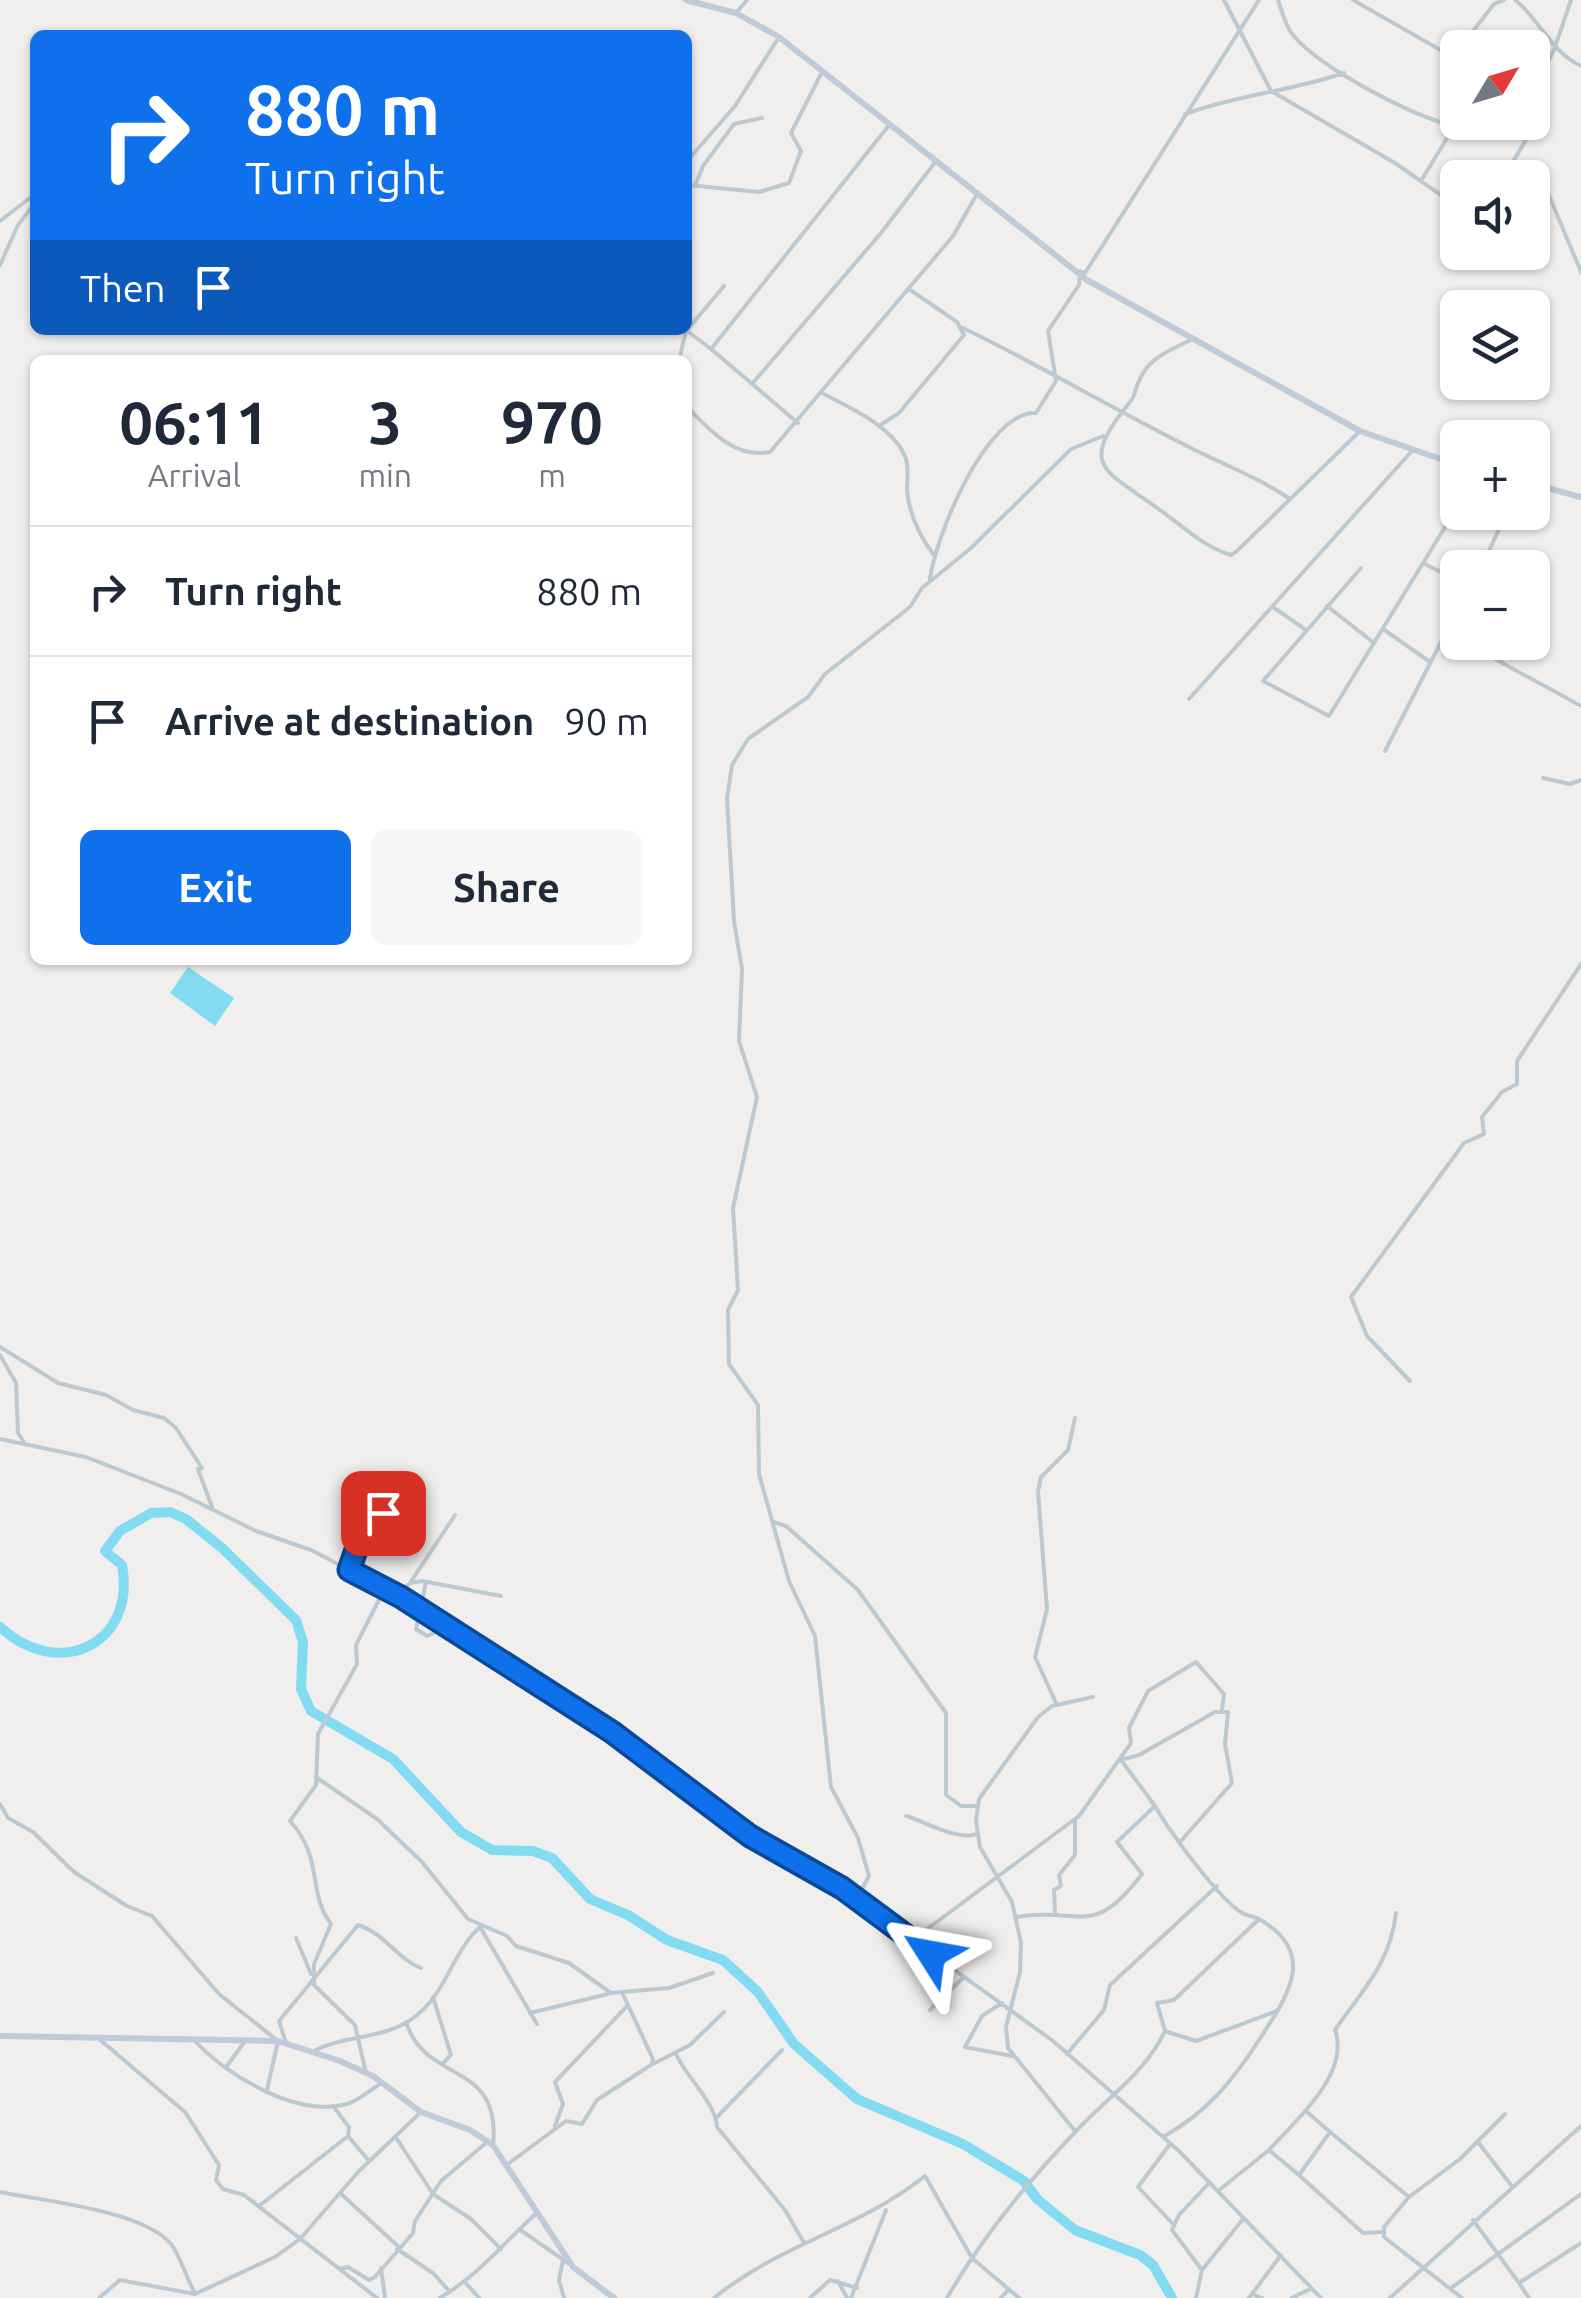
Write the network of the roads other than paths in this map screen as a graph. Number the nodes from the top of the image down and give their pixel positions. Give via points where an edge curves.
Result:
1 (686, 0) edge
2 (747, 0) edge
3 (1224, 0) edge
4 (1248, 0) edge
5 (1259, 0) edge
6 (1278, 0) edge
7 (1353, 0) edge
8 (1504, 0) edge
9 (1515, 0) edge
10 (1571, 0) edge
11 (1493, 2) edge
12 (1254, 8) junction
13 (736, 12) junction
14 (1473, 30) edge
15 (1238, 34) junction
16 (779, 36) junction
17 (1440, 49) edge
18 (1554, 50) junction
19 (1550, 58) edge
20 (1581, 66) edge
21 (823, 70) junction
22 (1344, 73) junction
23 (1270, 92) junction
24 (1185, 114) junction
25 (762, 118) dead end
26 (1440, 120) edge
27 (890, 124) junction
28 (1446, 140) edge
29 (692, 155) edge
30 (936, 161) junction
31 (1421, 180) junction
32 (692, 186) edge
33 (695, 186) junction
34 (978, 194) junction
35 (1440, 194) edge
36 (1550, 197) edge
37 (30, 198) edge
38 (30, 209) edge
39 (0, 220) edge
40 (0, 264) edge
41 (1080, 271) junction
42 (1581, 272) edge
43 (724, 286) dead end
44 (909, 289) junction
45 (692, 324) edge
46 (962, 328) junction
47 (692, 334) edge
48 (1192, 339) junction
49 (711, 349) junction
50 (1053, 372) junction
51 (752, 384) junction
52 (822, 394) junction
53 (1122, 409) junction
54 (692, 412) edge
55 (798, 423) junction
56 (878, 427) junction
57 (1360, 431) junction
58 (1103, 436) junction
59 (1411, 452) junction
60 (1440, 460) edge
61 (1550, 489) edge
62 (1581, 498) edge
63 (1291, 500) junction
64 (1443, 530) edge
65 (933, 554) junction
66 (1423, 562) junction
67 (1361, 568) dead end
68 (1440, 571) edge
69 (930, 581) junction
70 (1327, 606) junction
71 (1273, 607) junction
72 (1383, 629) junction
73 (1306, 630) junction
74 (1440, 643) edge
75 (1374, 644) junction
76 (1497, 660) edge
77 (1430, 662) junction
78 (1190, 699) dead end
79 (1581, 706) edge
80 (1385, 751) dead end
81 (1543, 778) dead end
82 (1581, 780) edge
83 (1581, 964) edge
84 (0, 1347) edge
85 (0, 1355) edge
86 (1410, 1381) dead end
87 (1075, 1418) dead end
88 (0, 1439) edge
89 (24, 1442) junction
90 (410, 1486) dead end
91 (214, 1510) junction
92 (455, 1514) dead end
93 (773, 1522) junction
94 (349, 1570) junction
95 (426, 1582) junction
96 (410, 1583) junction
97 (385, 1588) junction
98 (397, 1594) junction
99 (501, 1596) dead end
100 (423, 1611) junction
101 (446, 1627) junction
102 (1093, 1697) dead end
103 (1057, 1705) junction
104 (1222, 1710) junction
105 (1121, 1760) junction
106 (316, 1777) junction
107 (0, 1804) edge
108 (978, 1806) junction
109 (1154, 1806) junction
110 (906, 1816) dead end
111 (1075, 1819) junction
112 (977, 1834) junction
113 (1180, 1842) junction
114 (998, 1879) junction
115 (1217, 1886) junction
116 (1396, 1913) dead end
117 (874, 1914) junction
118 (1055, 1914) junction
119 (1016, 1917) junction
120 (1259, 1919) junction
121 (480, 1926) junction
122 (296, 1938) dead end
123 (911, 1941) junction
124 (421, 1968) dead end
125 (713, 1974) dead end
126 (964, 1976) junction
127 (312, 1979) junction
128 (622, 1992) junction
129 (610, 1993) junction
130 (433, 1998) junction
131 (1002, 2003) junction
132 (628, 2005) junction
133 (1010, 2008) junction
134 (930, 2010) dead end
135 (724, 2012) dead end
136 (1278, 2012) junction
137 (530, 2013) junction
138 (406, 2022) junction
139 (536, 2024) dead end
140 (1165, 2031) junction
141 (358, 2035) junction
142 (0, 2036) edge
143 (98, 2038) junction
144 (195, 2041) junction
145 (245, 2042) junction
146 (282, 2042) junction
147 (782, 2050) dead end
148 (314, 2052) junction
149 (676, 2054) junction
150 (1067, 2054) junction
151 (1012, 2056) junction
152 (442, 2064) junction
153 (651, 2065) junction
154 (226, 2066) junction
155 (366, 2072) junction
156 (382, 2082) junction
157 (268, 2090) junction
158 (1113, 2096) junction
159 (334, 2106) junction
160 (1306, 2111) junction
161 (421, 2112) junction
162 (1504, 2114) dead end
163 (716, 2118) junction
164 (1581, 2126) edge
165 (552, 2131) junction
166 (1076, 2131) junction
167 (1330, 2132) junction
168 (348, 2136) junction
169 (1162, 2137) junction
170 (396, 2139) junction
171 (1478, 2142) junction
172 (490, 2143) junction
173 (1170, 2144) junction
174 (1270, 2150) junction
175 (368, 2162) junction
176 (508, 2164) junction
177 (1298, 2175) junction
178 (1209, 2183) junction
179 (1511, 2185) junction
180 (1218, 2190) junction
181 (0, 2192) edge
182 (340, 2193) junction
183 (433, 2194) junction
184 (1581, 2194) edge
185 (1409, 2197) junction
186 (259, 2206) junction
187 (888, 2206) junction
188 (538, 2212) junction
189 (1244, 2218) junction
190 (1473, 2220) junction
191 (1172, 2224) junction
192 (518, 2229) junction
193 (1382, 2232) junction
194 (300, 2239) junction
195 (803, 2241) junction
196 (1581, 2243) edge
197 (398, 2248) junction
198 (501, 2249) junction
199 (1496, 2252) junction
200 (1280, 2255) junction
201 (972, 2258) junction
202 (563, 2260) junction
203 (573, 2266) junction
204 (339, 2268) junction
205 (381, 2268) junction
206 (1423, 2268) junction
207 (1202, 2270) junction
208 (464, 2281) junction
209 (838, 2281) junction
210 (1519, 2284) junction
211 (857, 2288) junction
212 (1312, 2288) junction
213 (1451, 2288) junction
214 (1009, 2289) junction
215 (450, 2292) junction
216 (196, 2294) junction
217 (604, 2295) edge
218 (1250, 2296) edge
219 (99, 2298) edge
220 (377, 2298) edge
221 (385, 2298) edge
222 (440, 2298) edge
223 (479, 2298) edge
224 (564, 2298) edge
225 (614, 2298) edge
226 (714, 2298) edge
227 (810, 2298) edge
228 (849, 2298) edge
229 (947, 2298) edge
230 (1002, 2298) edge
231 (1020, 2298) edge
232 (1196, 2298) edge
233 (1262, 2298) edge
234 (1292, 2298) edge
235 (1321, 2298) edge
236 (1390, 2298) edge
237 (1462, 2298) edge
238 (1528, 2298) edge

1 - 13 main road
2 - 13 street
3 - 15 street
4 - 12 street
5 - 12 street
6 - 22 street via 1290,32
7 - 17 street
8 - 11 street
9 - 18 street via 1539,20
10 - 18 street
11 - 14 street
12 - 15 street
13 - 16 main road
15 - 23 street
15 - 24 street
16 - 21 main road
16 - 29 street via 735,106
18 - 19 street
18 - 20 street
21 - 27 main road
21 - 33 street via 790,133 802,151 789,183 759,192
22 - 23 street
22 - 26 street via 1417,116
23 - 24 street
23 - 31 street
24 - 41 street
25 - 33 street via 734,124
27 - 30 main road
27 - 49 street
28 - 31 street
30 - 34 main road
30 - 51 street
31 - 35 street
32 - 33 street
34 - 41 main road
34 - 44 street
36 - 42 street
37 - 39 street
38 - 40 street
41 - 48 main road
41 - 50 street via 1079,285 1048,331
43 - 45 street
44 - 46 street
44 - 52 street
46 - 50 street
46 - 56 street via 959,345 928,382
47 - 49 street
48 - 53 street via 1161,353
48 - 57 main road
49 - 51 street
50 - 53 street
50 - 65 street via 1056,381 1040,409 1012,424 975,463
51 - 55 street
52 - 55 street
52 - 56 street
53 - 58 street
53 - 63 street
54 - 55 street via 750,456 770,452
56 - 65 street via 908,461 918,534
57 - 59 main road
57 - 63 street
58 - 63 street via 1100,456 1108,472 1216,551 1237,551
58 - 69 street via 1072,449
59 - 60 main road
59 - 71 street
61 - 62 main road
64 - 66 street
65 - 69 street
66 - 68 street
66 - 72 street
67 - 70 street
69 - 93 street via 910,608 825,674 808,698 748,739 732,765 739,1041 758,1097 733,1208 738,1290 728,1310 727,1347 729,1364 758,1405 759,1474
70 - 73 street
70 - 75 street
71 - 73 street
71 - 78 street
72 - 75 street
72 - 77 street
73 - 75 street via 1263,681 1330,716
74 - 77 street
76 - 79 street
77 - 80 street
81 - 82 street
83 - 86 street via 1516,1061 1517,1084 1482,1117 1484,1134 1464,1143 1351,1297 1374,1346
84 - 91 street via 58,1383 164,1418 202,1468
85 - 89 street via 16,1384
87 - 103 street via 1068,1450 1040,1477 1038,1492 1046,1609 1035,1658
88 - 89 street
89 - 91 street via 86,1457
90 - 94 street via 362,1533
91 - 94 street
92 - 96 street
93 - 108 street via 858,1590 929,1688 946,1713 946,1795 961,1806
93 - 117 street via 815,1636 831,1786 858,1838 869,1876 860,1894
94 - 97 street
95 - 96 street
95 - 99 street
95 - 100 street
96 - 98 street
97 - 98 street
97 - 106 street via 356,1644 357,1664 318,1734
98 - 100 street
100 - 101 street
100 - 101 street via 420,1633
101 - 117 street via 642,1752 750,1836
102 - 103 street
103 - 108 street via 1038,1717
104 - 105 street
104 - 105 street via 1224,1694 1196,1662 1148,1691
104 - 113 street via 1228,1712 1232,1783
105 - 109 street
105 - 111 street
106 - 121 street via 377,1820
106 - 127 street via 290,1821 312,1854 322,1912 331,1924
107 - 146 street via 74,1872 152,1916 210,1985
108 - 112 street
109 - 113 street
109 - 118 street via 1117,1842 1142,1874 1120,1901 1096,1917
110 - 112 street via 967,1838
111 - 114 street
111 - 118 street via 1075,1855 1054,1890
112 - 114 street
113 - 115 street
114 - 119 street
114 - 123 street
115 - 120 street via 1242,1913
115 - 150 street via 1110,1985 1104,2010
116 - 160 street via 1389,1952 1335,2030 1326,2082
117 - 123 street
118 - 119 street
119 - 133 street via 1022,1956
120 - 136 street via 1292,1953 1295,1968
120 - 140 street via 1174,2000 1157,2003
121 - 129 street via 570,1963
121 - 130 street
121 - 137 street
122 - 127 street
123 - 126 street
124 - 127 street via 406,1962 378,1932 358,1925
125 - 128 street via 669,1988
126 - 131 street
126 - 134 street
127 - 141 street
127 - 146 street via 280,2020
128 - 129 street
128 - 132 street
129 - 137 street
130 - 138 street
130 - 152 street via 452,2055
131 - 133 street
131 - 151 street via 982,2016 965,2046
132 - 153 street
132 - 165 street via 555,2082 563,2104
133 - 150 street
133 - 151 street
135 - 149 street
136 - 140 street via 1196,2041
136 - 169 street via 1219,2096
137 - 139 street
138 - 141 street via 382,2034
138 - 152 street via 420,2052
140 - 158 street via 1146,2063
141 - 148 street
141 - 155 street
142 - 143 main road
143 - 144 main road
143 - 186 street via 193,2122 218,2165 216,2180 223,2189
144 - 145 main road
144 - 154 street
145 - 146 main road
145 - 154 street
146 - 148 main road
146 - 157 street
147 - 163 street
148 - 155 main road
149 - 153 street
149 - 163 street
150 - 158 street
151 - 166 street
152 - 172 street via 491,2101 496,2122
153 - 165 street via 597,2100 582,2124 566,2121
154 - 157 street
155 - 156 main road
156 - 159 street
156 - 161 main road
157 - 159 street via 310,2107
158 - 166 street
158 - 169 street
159 - 168 street
160 - 167 street
160 - 174 street
161 - 170 street
161 - 172 main road
162 - 171 street
163 - 195 street via 716,2127
164 - 179 street
165 - 176 street
166 - 201 street
167 - 177 street
167 - 185 street
168 - 175 street
168 - 186 street
169 - 173 street
170 - 175 street
170 - 183 street
171 - 179 street
171 - 185 street
172 - 176 main road
172 - 183 street via 449,2172
173 - 178 street
173 - 191 street via 1138,2187
174 - 177 street
174 - 180 street
175 - 182 street
176 - 188 main road
177 - 193 street via 1363,2233
178 - 180 street
178 - 191 street
179 - 190 street
180 - 189 street
181 - 216 street via 103,2213 153,2231 173,2247
182 - 194 street
182 - 197 street
183 - 197 street
183 - 198 street
184 - 199 street
185 - 193 street
186 - 194 street
187 - 195 street
187 - 201 street via 925,2176
187 - 211 street
188 - 192 street
188 - 203 main road
189 - 200 street
189 - 207 street
190 - 199 street
190 - 206 street
191 - 207 street
192 - 198 street
192 - 202 street
193 - 206 street
194 - 204 street
194 - 216 street
195 - 226 street
196 - 210 street
197 - 205 street
197 - 215 street
198 - 208 street
199 - 210 street
199 - 213 street
200 - 212 street
200 - 218 street
201 - 214 street
201 - 229 street
202 - 203 street
202 - 224 street
203 - 217 main road
204 - 205 street via 370,2280
204 - 220 street
205 - 221 street
206 - 213 street
206 - 236 street
207 - 232 street
208 - 215 street
208 - 223 street
209 - 211 street
209 - 227 street via 830,2280
209 - 228 street
210 - 238 street
211 - 228 street
212 - 234 street
212 - 235 street
213 - 237 street
214 - 230 street
214 - 231 street
215 - 222 street
216 - 219 street via 120,2280
217 - 225 main road
218 - 233 street

